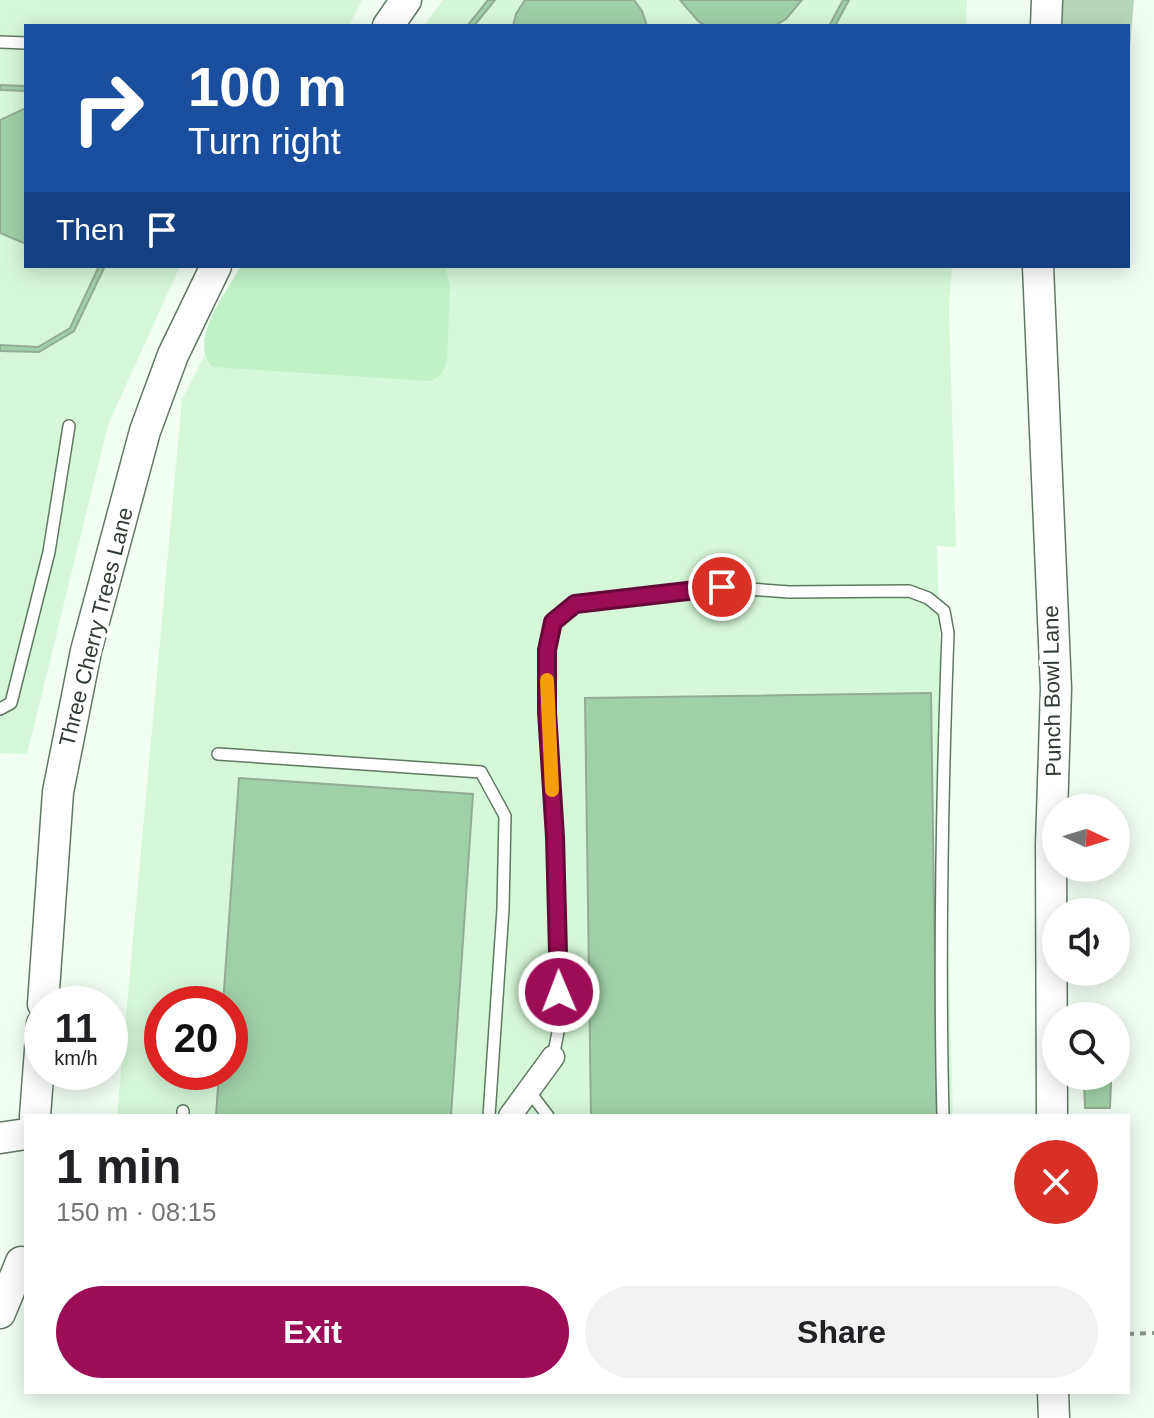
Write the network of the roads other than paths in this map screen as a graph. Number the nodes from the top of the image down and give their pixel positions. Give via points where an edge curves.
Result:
1 (406, 0) edge
2 (1047, 0) edge
3 (389, 24) edge
4 (1046, 24) edge
5 (0, 42) edge
6 (24, 43) edge
7 (215, 268) edge
8 (1038, 268) edge
9 (69, 426) dead end
10 (0, 709) edge
11 (218, 754) dead end
12 (44, 986) edge
13 (553, 1057) joint
14 (37, 1090) edge
15 (529, 1091) junction
16 (35, 1114) edge
17 (489, 1114) edge
18 (512, 1114) edge
19 (546, 1114) edge
20 (943, 1114) edge
21 (1052, 1114) edge
22 (24, 1134) edge
23 (0, 1138) edge
24 (16, 1260) edge
25 (0, 1313) edge
26 (1053, 1394) edge
27 (1054, 1418) edge

1 - 3 street
2 - 4 street
5 - 6 lane
7 - 12 street, Three Cherry Trees Lane via 173,355 145,431 86,651 58,792
8 - 21 street, Punch Bowl Lane via 1056,689
9 - 10 lane via 49,552 11,703
11 - 17 lane via 481,772 505,816
13 - 15 street
13 - 20 lane via 560,1022 547,712 547,650 553,622 575,604 722,587 909,591 944,611 948,633 942,818
14 - 16 street
15 - 18 street
15 - 19 lane
22 - 23 street
24 - 25 street
26 - 27 street

